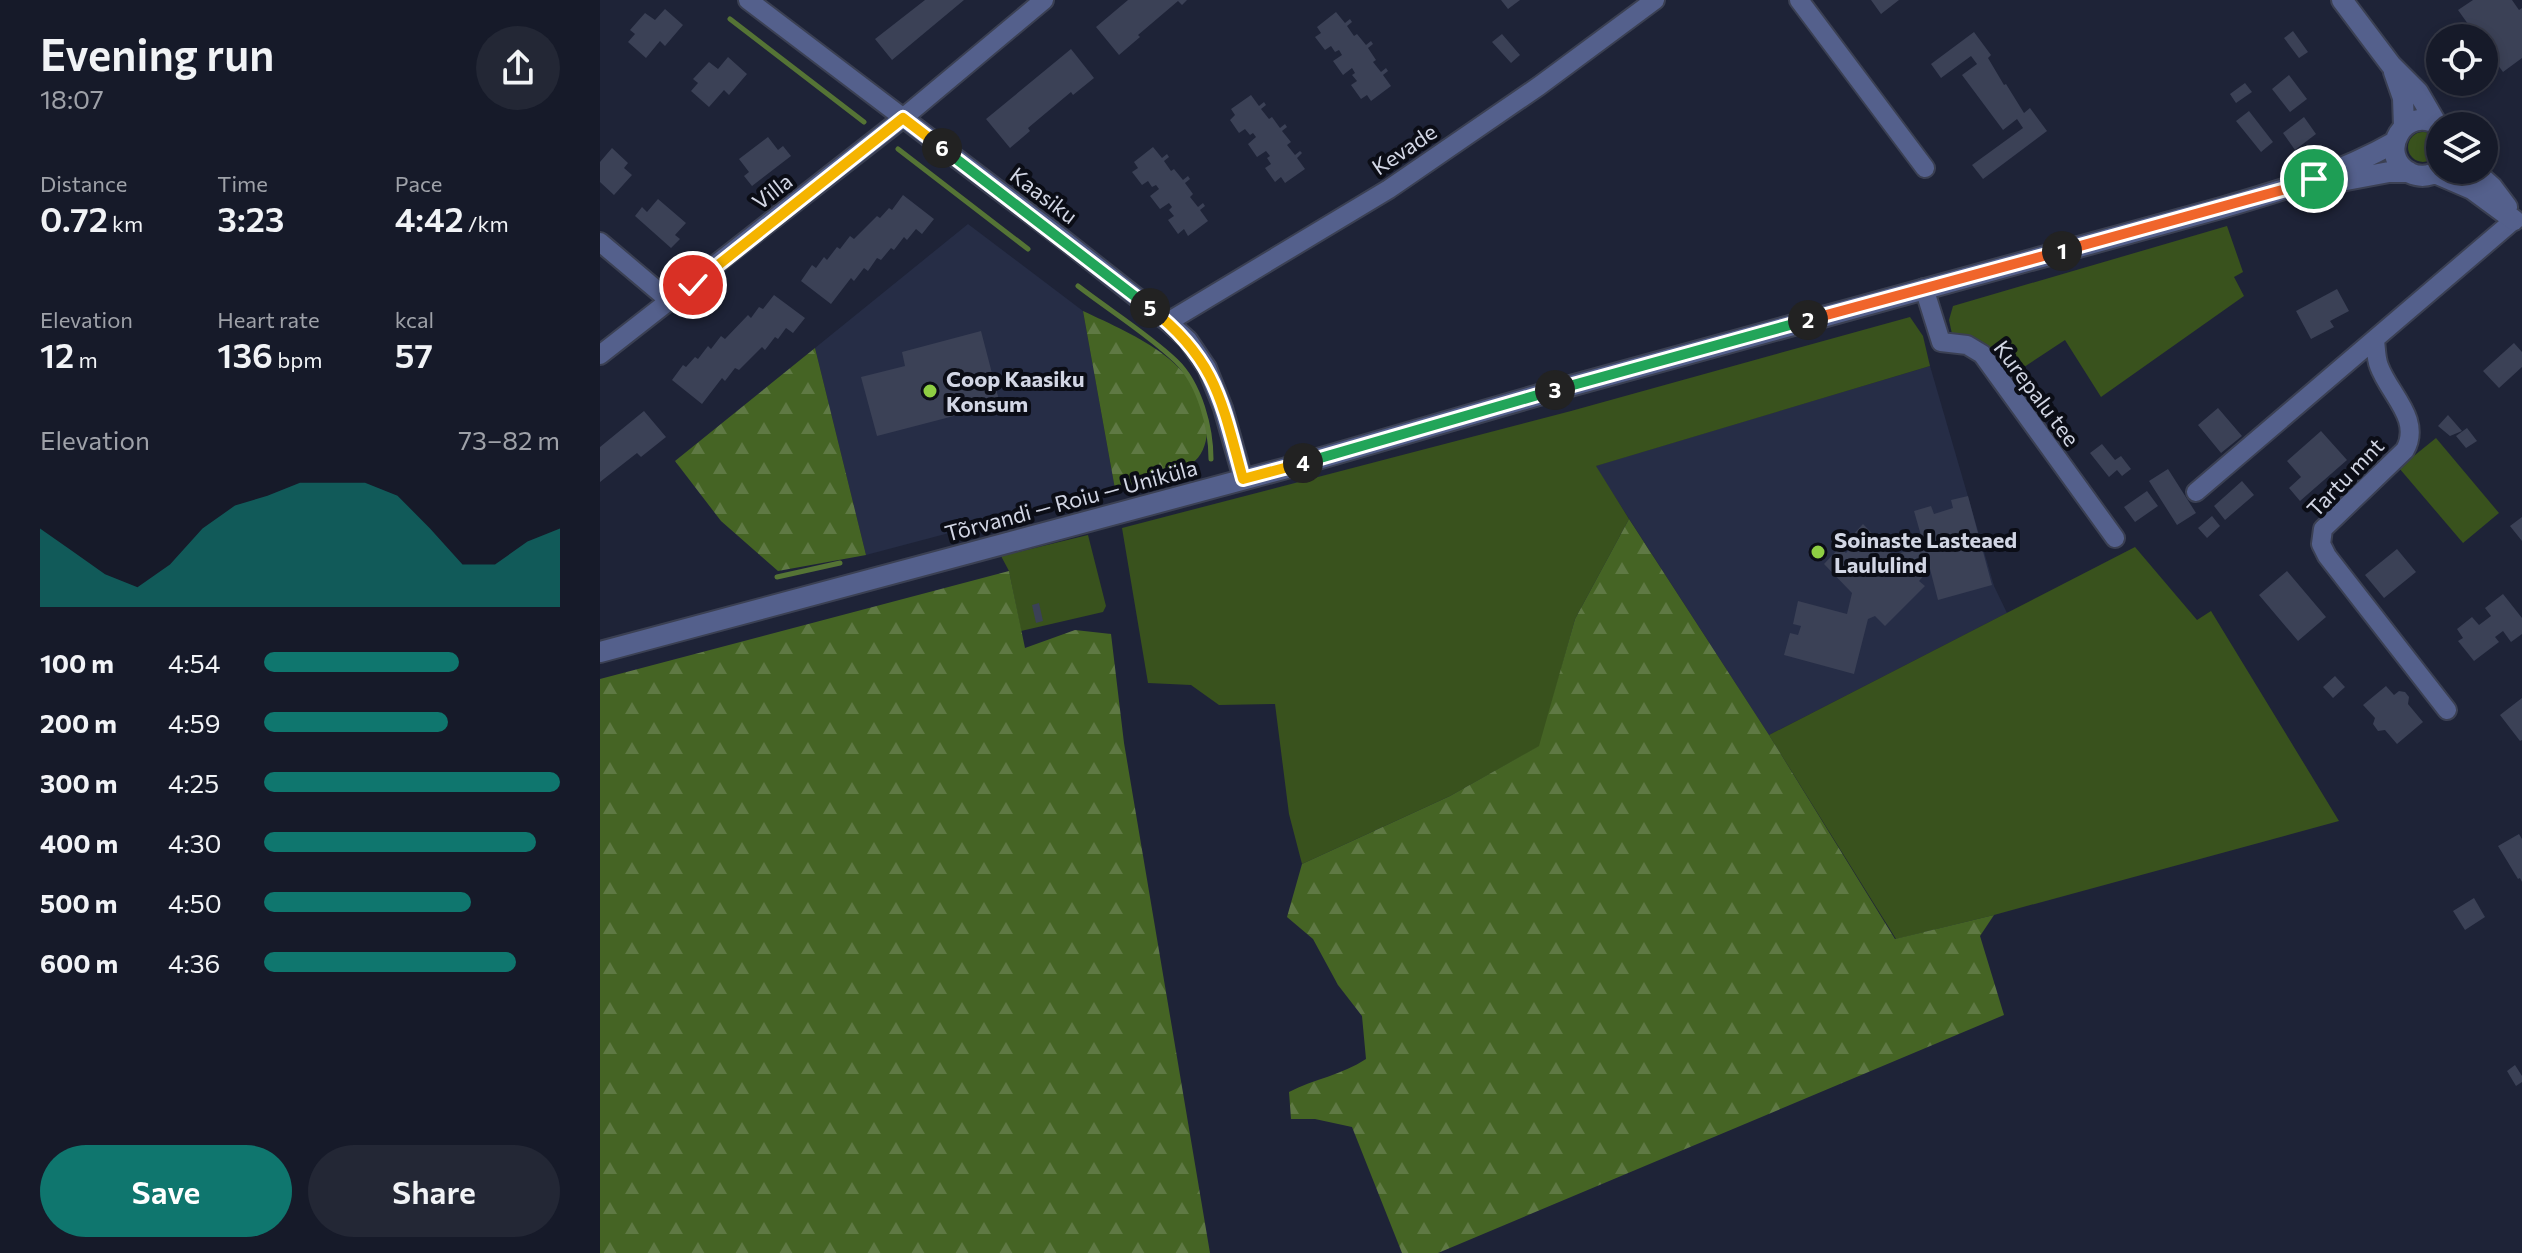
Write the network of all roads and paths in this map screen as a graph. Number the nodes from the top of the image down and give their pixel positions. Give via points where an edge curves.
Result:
1 (748, 0) edge
2 (1044, 0) edge
3 (1655, 0) edge
4 (1799, 0) edge
5 (2342, 0) edge
6 (2391, 65) junction
7 (2430, 112) edge
8 (903, 118) junction
9 (2426, 121) edge
10 (2399, 134) junction
11 (1925, 168) dead end
12 (2409, 172) junction
13 (2426, 174) edge
14 (2462, 184) edge
15 (2489, 184) edge
16 (2293, 187) junction
17 (2518, 226) edge
18 (600, 242) edge
19 (1924, 288) junction
20 (671, 302) junction
21 (1168, 322) junction
22 (2375, 340) junction
23 (600, 355) edge
24 (1243, 479) junction
25 (2196, 492) dead end
26 (2115, 538) dead end
27 (600, 652) edge
28 (2447, 710) dead end

1 - 8 street, Kaasiku
2 - 8 street, Villa
3 - 21 street, Kevade via 1389,189
4 - 11 street
5 - 6 street
6 - 7 street
6 - 10 street via 2403,98
8 - 20 street, Villa
8 - 21 street, Kaasiku
9 - 10 street, Tõrvandi — Roiu — Uniküla via 2420,119
10 - 12 street via 2396,158
10 - 16 street, Tõrvandi — Roiu — Uniküla via 2361,159
12 - 13 street, Tõrvandi — Roiu — Uniküla
12 - 16 street, Tõrvandi — Roiu — Uniküla
14 - 17 street
15 - 17 street
16 - 19 street, Tõrvandi — Roiu — Uniküla
17 - 22 street
18 - 20 street
19 - 24 street, Tõrvandi — Roiu — Uniküla
19 - 26 street, Kurepalu tee via 1941,342 1967,345 1982,354
20 - 23 street, Villa
21 - 24 street, Kaasiku via 1207,368
22 - 25 street
22 - 28 street, Tartu mnt via 2378,365 2410,421 2409,443 2323,529 2321,544
24 - 27 street, Tõrvandi — Roiu — Uniküla

